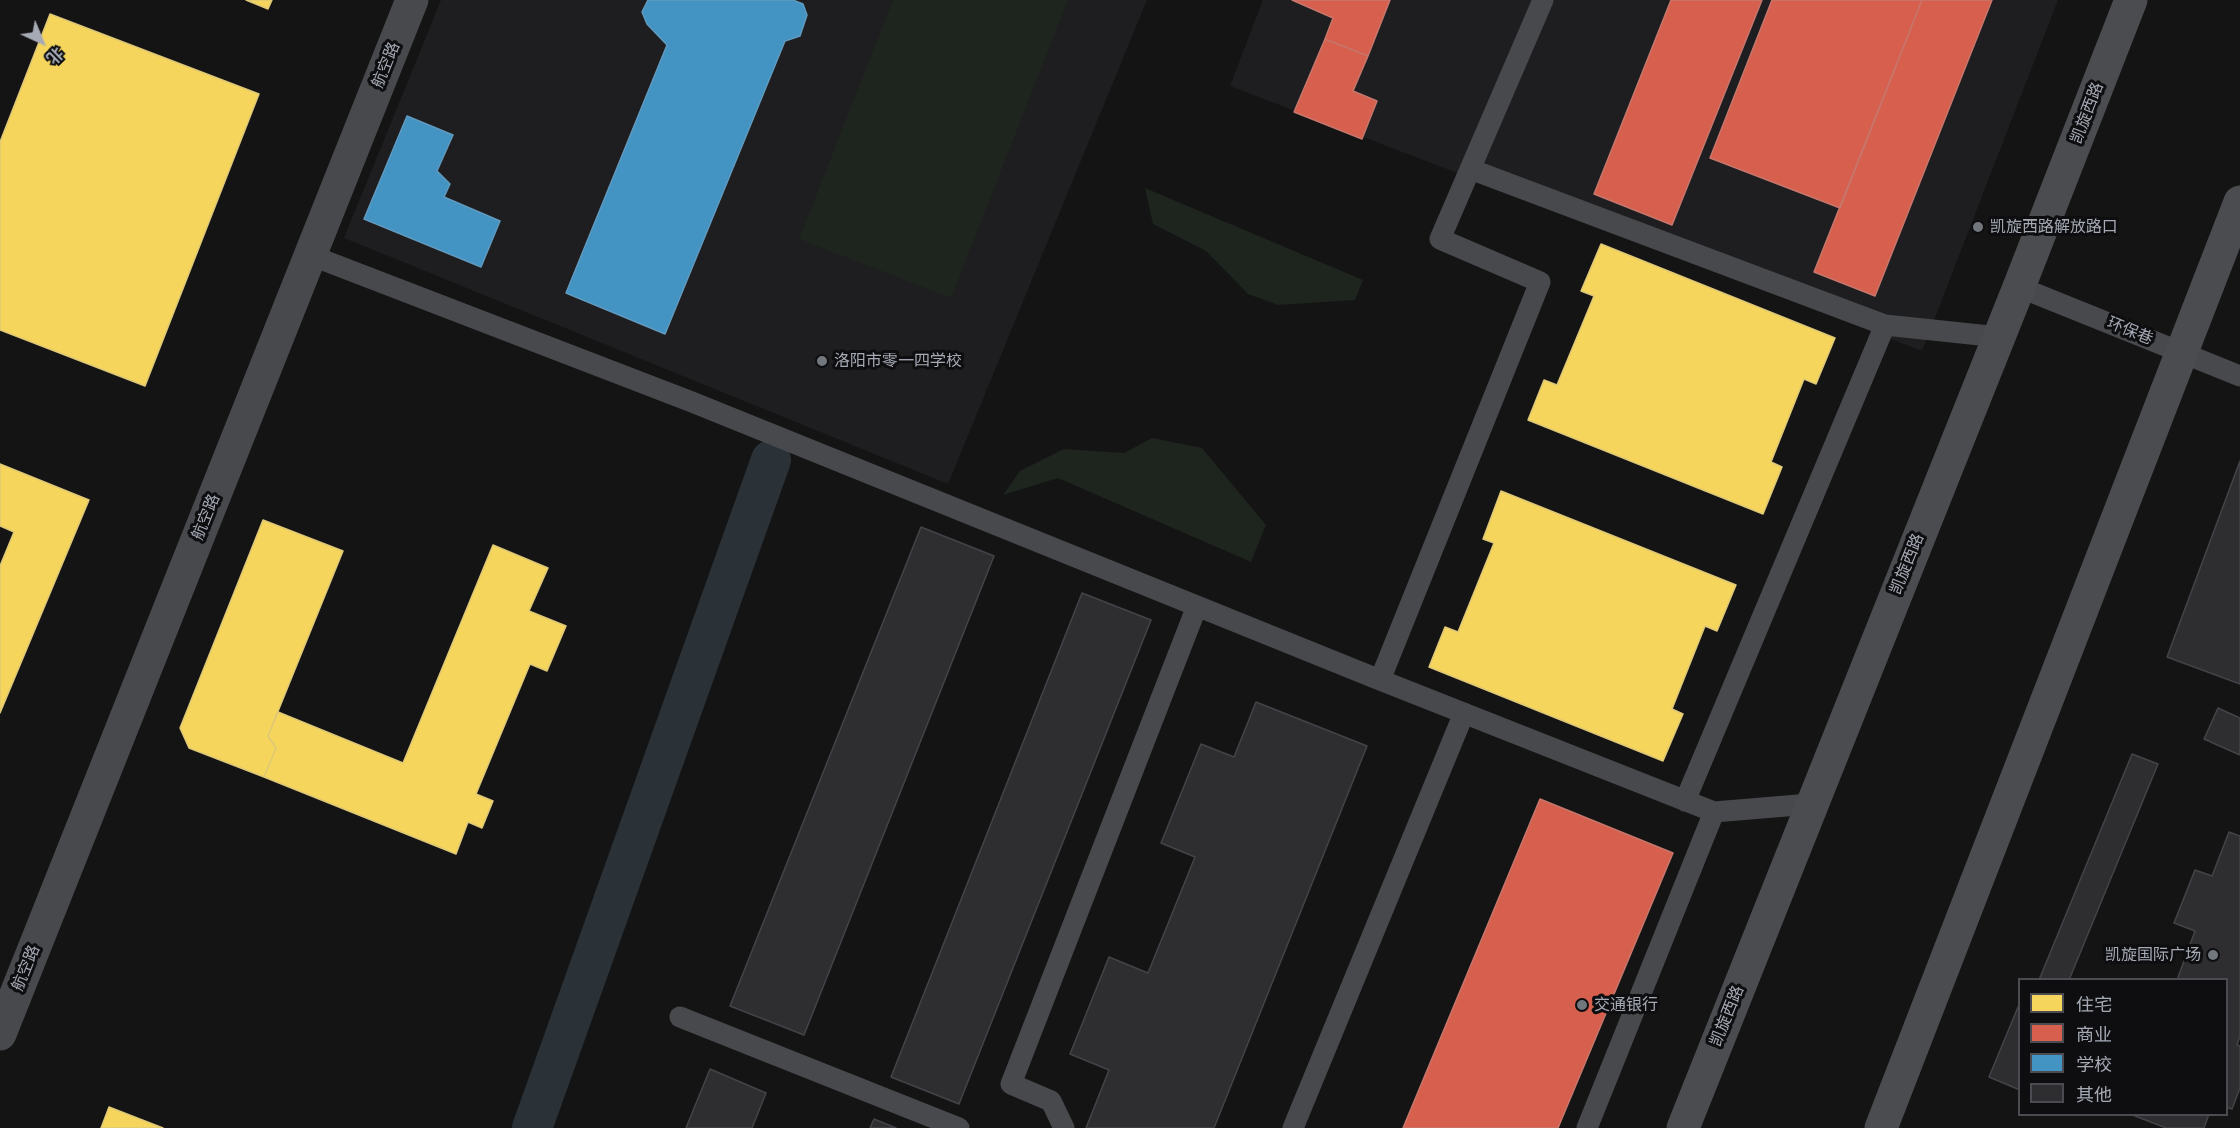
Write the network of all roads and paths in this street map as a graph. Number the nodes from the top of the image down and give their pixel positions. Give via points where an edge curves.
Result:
1 (412, 0) edge
2 (1543, 0) edge
3 (2131, 0) edge
4 (1470, 169) junction
5 (2240, 202) edge
6 (310, 255) junction
7 (2019, 287) junction
8 (1885, 325) junction
9 (1999, 337) junction
10 (2182, 352) junction
11 (2240, 376) edge
12 (1197, 606) junction
13 (1380, 680) junction
14 (1464, 713) junction
15 (1685, 801) junction
16 (1810, 804) junction
17 (1714, 812) junction
18 (680, 1017) dead end
19 (0, 1034) edge
20 (958, 1128) edge
21 (1064, 1128) edge
22 (1293, 1128) edge
23 (1587, 1128) edge
24 (1683, 1128) edge
25 (1881, 1128) edge

1 - 6 street, 航空路
2 - 4 lane
3 - 7 main road, 凯旋西路
4 - 8 lane
4 - 13 lane via 1440,239 1540,282
5 - 10 main road
6 - 12 lane via 692,402
6 - 19 street, 航空路
7 - 9 main road, 凯旋西路
7 - 10 lane, 环保巷
8 - 9 lane
8 - 15 lane
9 - 16 main road, 凯旋西路
10 - 11 lane, 环保巷
10 - 25 main road
12 - 13 lane
12 - 21 lane via 1011,1084 1051,1101
13 - 14 lane
14 - 15 lane
14 - 22 lane
15 - 17 lane
16 - 17 lane
16 - 24 main road, 凯旋西路
17 - 23 lane
18 - 20 lane

